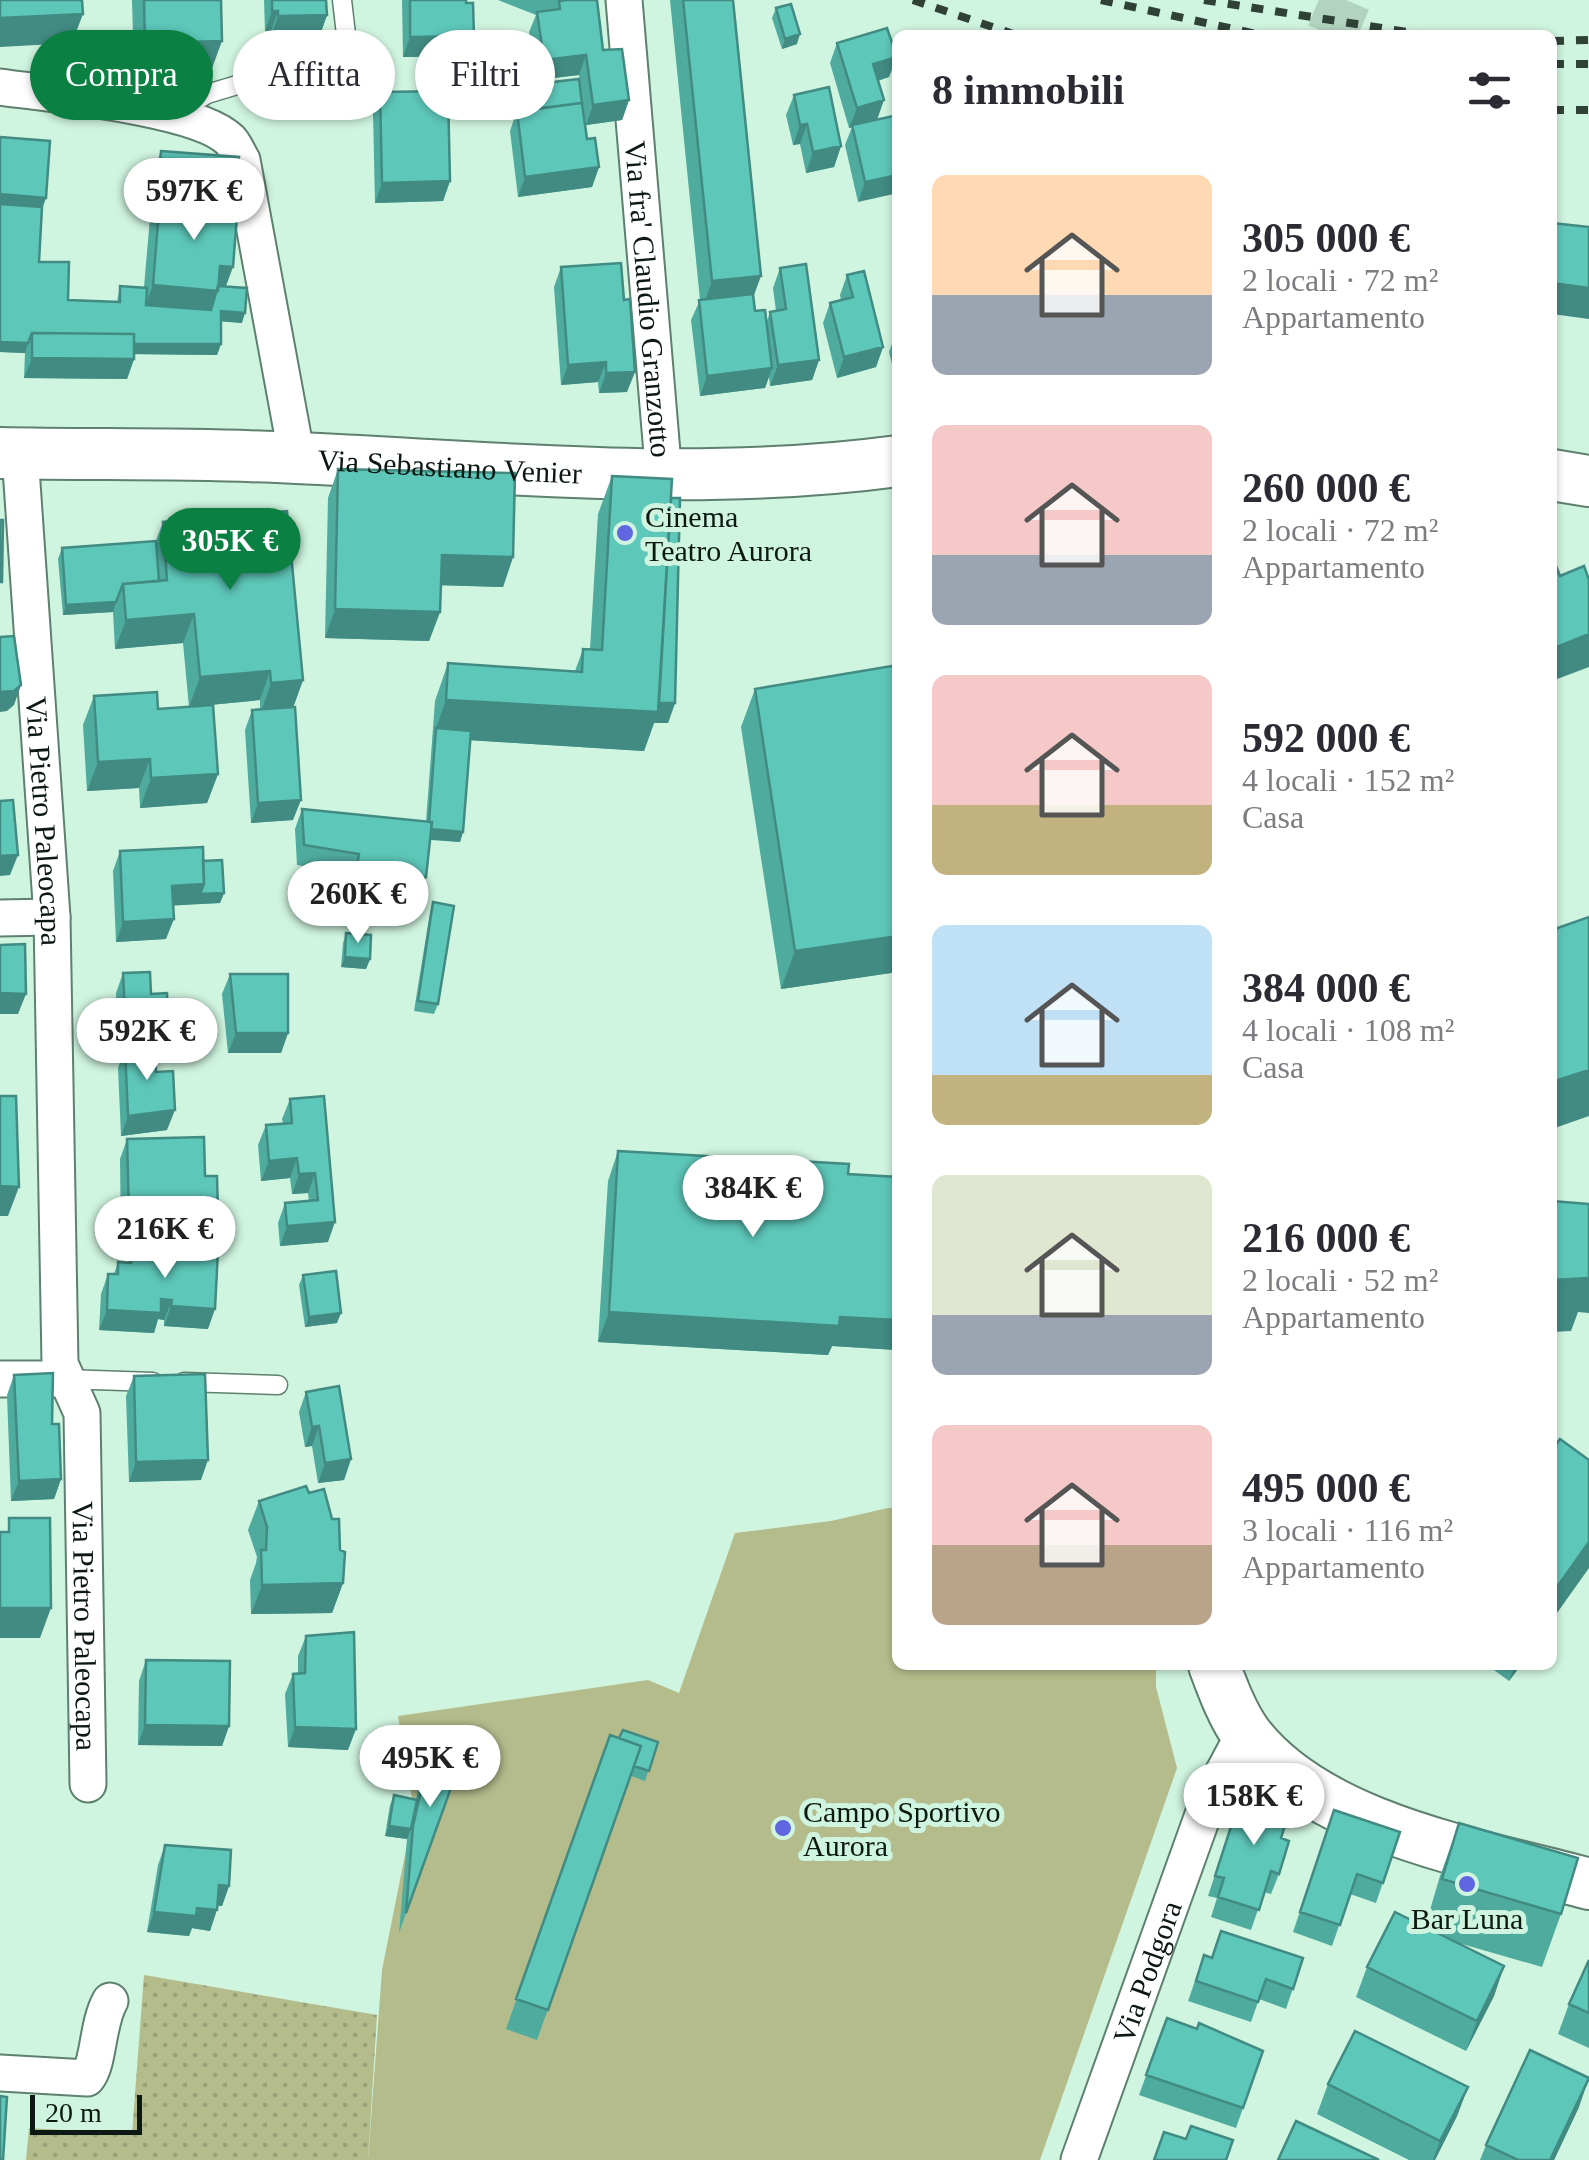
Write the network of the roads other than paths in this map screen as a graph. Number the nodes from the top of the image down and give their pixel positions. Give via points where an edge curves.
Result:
1 (342, 0) edge
2 (624, 0) edge
3 (0, 87) edge
4 (30, 92) edge
5 (213, 93) edge
6 (187, 120) edge
7 (10, 454) edge
8 (296, 458) junction
9 (892, 461) edge
10 (1557, 476) edge
11 (664, 477) junction
12 (1589, 481) edge
13 (52, 917) junction
14 (0, 918) edge
15 (0, 1379) edge
16 (64, 1379) junction
17 (278, 1385) dead end
18 (1216, 1670) edge
19 (1245, 1732) junction
20 (88, 1784) dead end
21 (1589, 1884) edge
22 (110, 2001) dead end
23 (0, 2072) edge
24 (1078, 2160) edge

1 - 5 lane via 348,52
2 - 11 street, Via fra' Claudio Granzotto
3 - 4 street
6 - 8 street via 230,140 242,160
7 - 8 street, Via Sebastiano Venier
7 - 13 street, Via Pietro Paleocapa
8 - 11 street, Via Sebastiano Venier
9 - 11 street, Via Sebastiano Venier via 812,472
10 - 12 street
13 - 14 street
13 - 16 street, Via Pietro Paleocapa
15 - 16 street
16 - 17 lane
16 - 20 street, Via Pietro Paleocapa via 82,1413
18 - 19 street
19 - 21 street via 1300,1784 1349,1810
19 - 24 street, Via Podgora via 1208,1800
22 - 23 street via 87,2078

